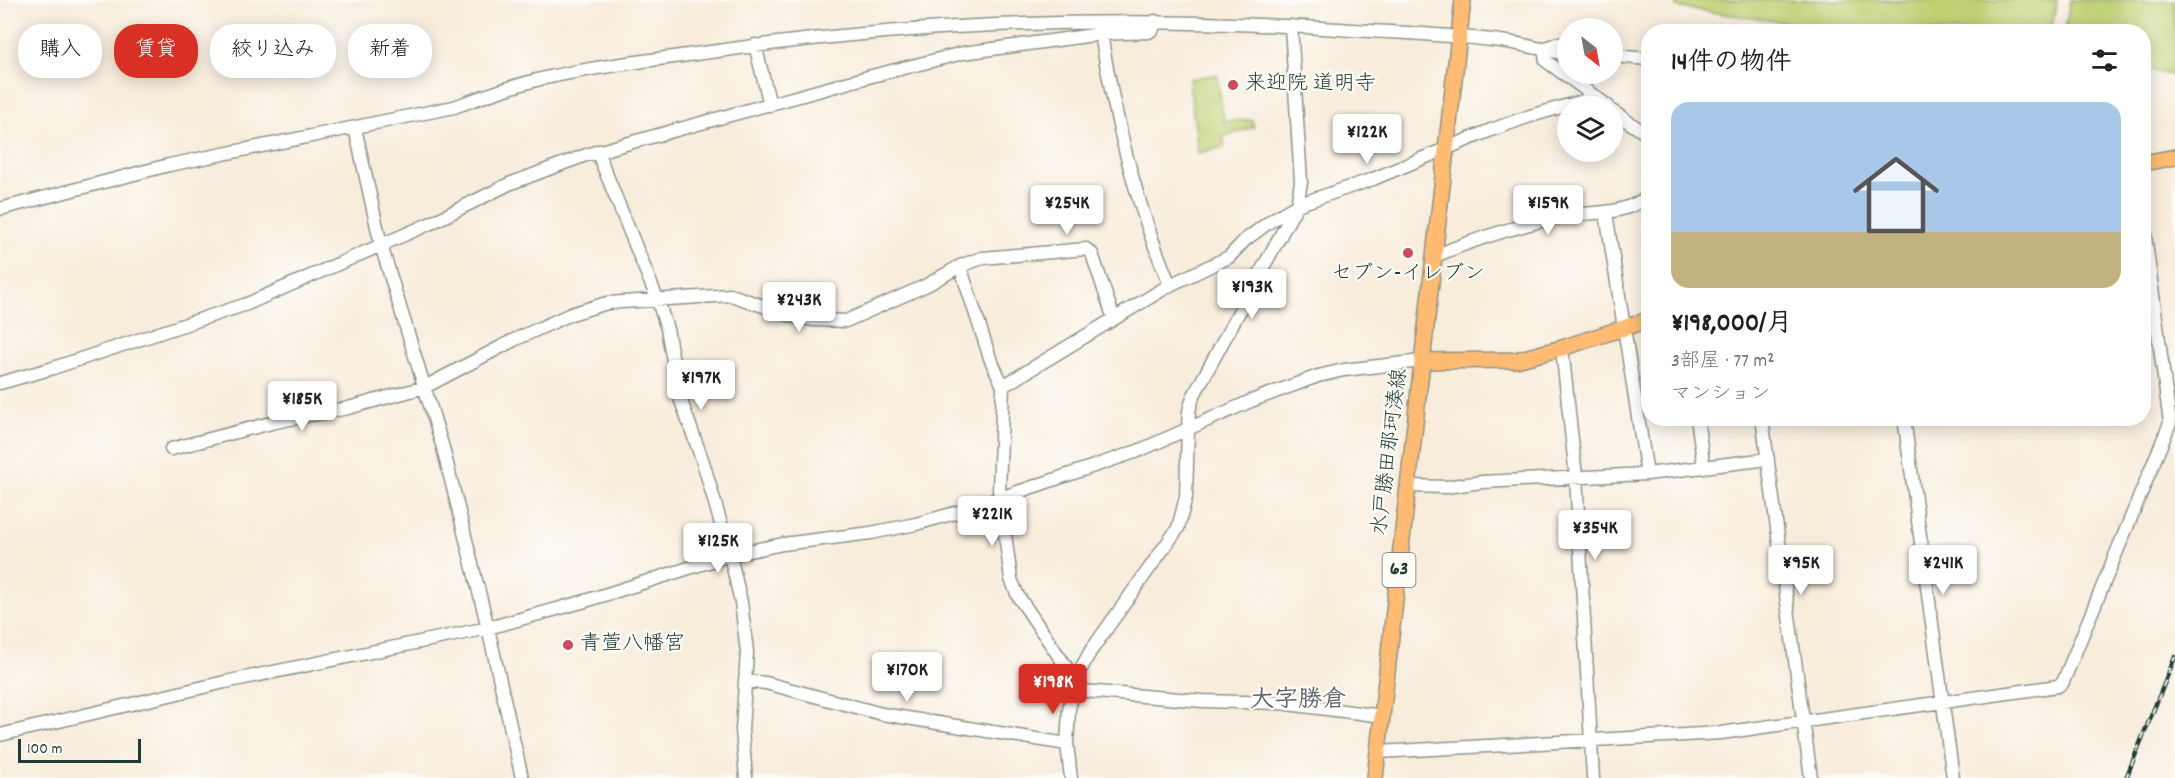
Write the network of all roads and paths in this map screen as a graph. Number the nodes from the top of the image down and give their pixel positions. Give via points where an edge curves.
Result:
1 (1463, 0) edge
2 (1155, 21) junction
3 (1291, 26) junction
4 (1101, 34) junction
5 (1459, 37) junction
6 (1557, 44) edge
7 (755, 45) junction
8 (1544, 50) junction
9 (1557, 52) edge
10 (1623, 57) edge
11 (1641, 58) edge
12 (1596, 96) edge
13 (770, 105) junction
14 (1557, 108) edge
15 (1623, 118) edge
16 (355, 128) junction
17 (1641, 130) edge
18 (1447, 148) junction
19 (597, 152) junction
20 (2175, 157) edge
21 (2151, 162) edge
22 (1641, 202) edge
23 (1297, 206) junction
24 (0, 209) edge
25 (1606, 213) junction
26 (381, 245) junction
27 (1435, 256) junction
28 (960, 266) junction
29 (2151, 280) edge
30 (1170, 285) junction
31 (658, 301) junction
32 (1114, 319) junction
33 (1641, 322) edge
34 (1625, 328) junction
35 (1562, 348) junction
36 (1422, 361) junction
37 (0, 383) edge
38 (1003, 386) junction
39 (425, 387) junction
40 (1698, 426) edge
41 (1763, 426) edge
42 (1905, 426) edge
43 (1188, 429) junction
44 (171, 449) dead end
45 (1768, 459) junction
46 (1704, 468) junction
47 (1647, 474) junction
48 (1576, 477) junction
49 (1408, 486) junction
50 (1001, 499) junction
51 (730, 555) junction
52 (488, 628) junction
53 (745, 681) junction
54 (1074, 685) junction
55 (1943, 702) junction
56 (1383, 716) junction
57 (1804, 723) junction
58 (0, 735) edge
59 (1591, 742) junction
60 (1067, 744) junction
61 (1378, 752) junction
62 (522, 778) edge
63 (746, 778) edge
64 (1071, 778) edge
65 (1375, 778) edge
66 (1593, 778) edge
67 (1811, 778) edge
68 (1953, 778) edge

1 - 5 main road
2 - 3 street
2 - 4 street via 1149,32
2 - 7 street via 912,30
3 - 5 street
3 - 23 street via 1300,149
4 - 13 street via 963,53
4 - 30 street via 1138,198
5 - 8 street
5 - 18 main road
6 - 8 street
7 - 13 street
7 - 16 street via 548,77 454,106
8 - 9 street
8 - 12 street via 1546,61
10 - 11 street
13 - 19 street
14 - 18 street
15 - 17 street
16 - 24 street via 169,165
16 - 26 street
18 - 23 street
18 - 27 main road
19 - 26 street via 509,184
19 - 31 street
20 - 21 main road
22 - 25 street
23 - 30 street via 1245,240 1229,257
23 - 43 street via 1193,397
25 - 27 street via 1555,218 1468,242
25 - 34 street
26 - 37 street via 247,304
26 - 39 street
27 - 36 main road
28 - 31 street via 846,321 814,321 731,295
28 - 32 street via 982,258 1086,249 1092,254
28 - 38 street
29 - 55 street via 2170,423 2063,682 2051,688
30 - 32 street
31 - 39 street via 607,303 571,314
31 - 51 street via 680,398
32 - 38 street
33 - 34 main road, 水戸勝田那珂湊線
34 - 35 main road, 水戸勝田那珂湊線
34 - 47 street
35 - 36 main road, 水戸勝田那珂湊線 via 1516,360
35 - 48 street
36 - 43 street via 1317,376
36 - 49 main road, 水戸勝田那珂湊線 / 63
38 - 50 street
39 - 44 street
39 - 52 street
40 - 46 street
41 - 45 street
42 - 55 street
43 - 50 street via 1138,451
43 - 54 street via 1186,497 1178,528 1089,652
45 - 46 street
45 - 57 street
46 - 47 street
47 - 48 street
48 - 49 street
48 - 59 street
49 - 56 main road, 水戸勝田那珂湊線 / 63
50 - 51 street via 916,524
50 - 54 street via 1014,587
51 - 52 street
51 - 53 street via 747,652
52 - 58 street via 225,682
52 - 62 street
53 - 60 street via 882,714
53 - 63 street via 741,730
54 - 56 street via 1203,701 1279,703
54 - 60 street
55 - 57 street
55 - 68 street
56 - 61 main road, 水戸勝田那珂湊線 / 63
57 - 59 street
57 - 67 street
59 - 61 street
59 - 66 street
60 - 64 street
61 - 65 main road, 水戸勝田那珂湊線 / 63

